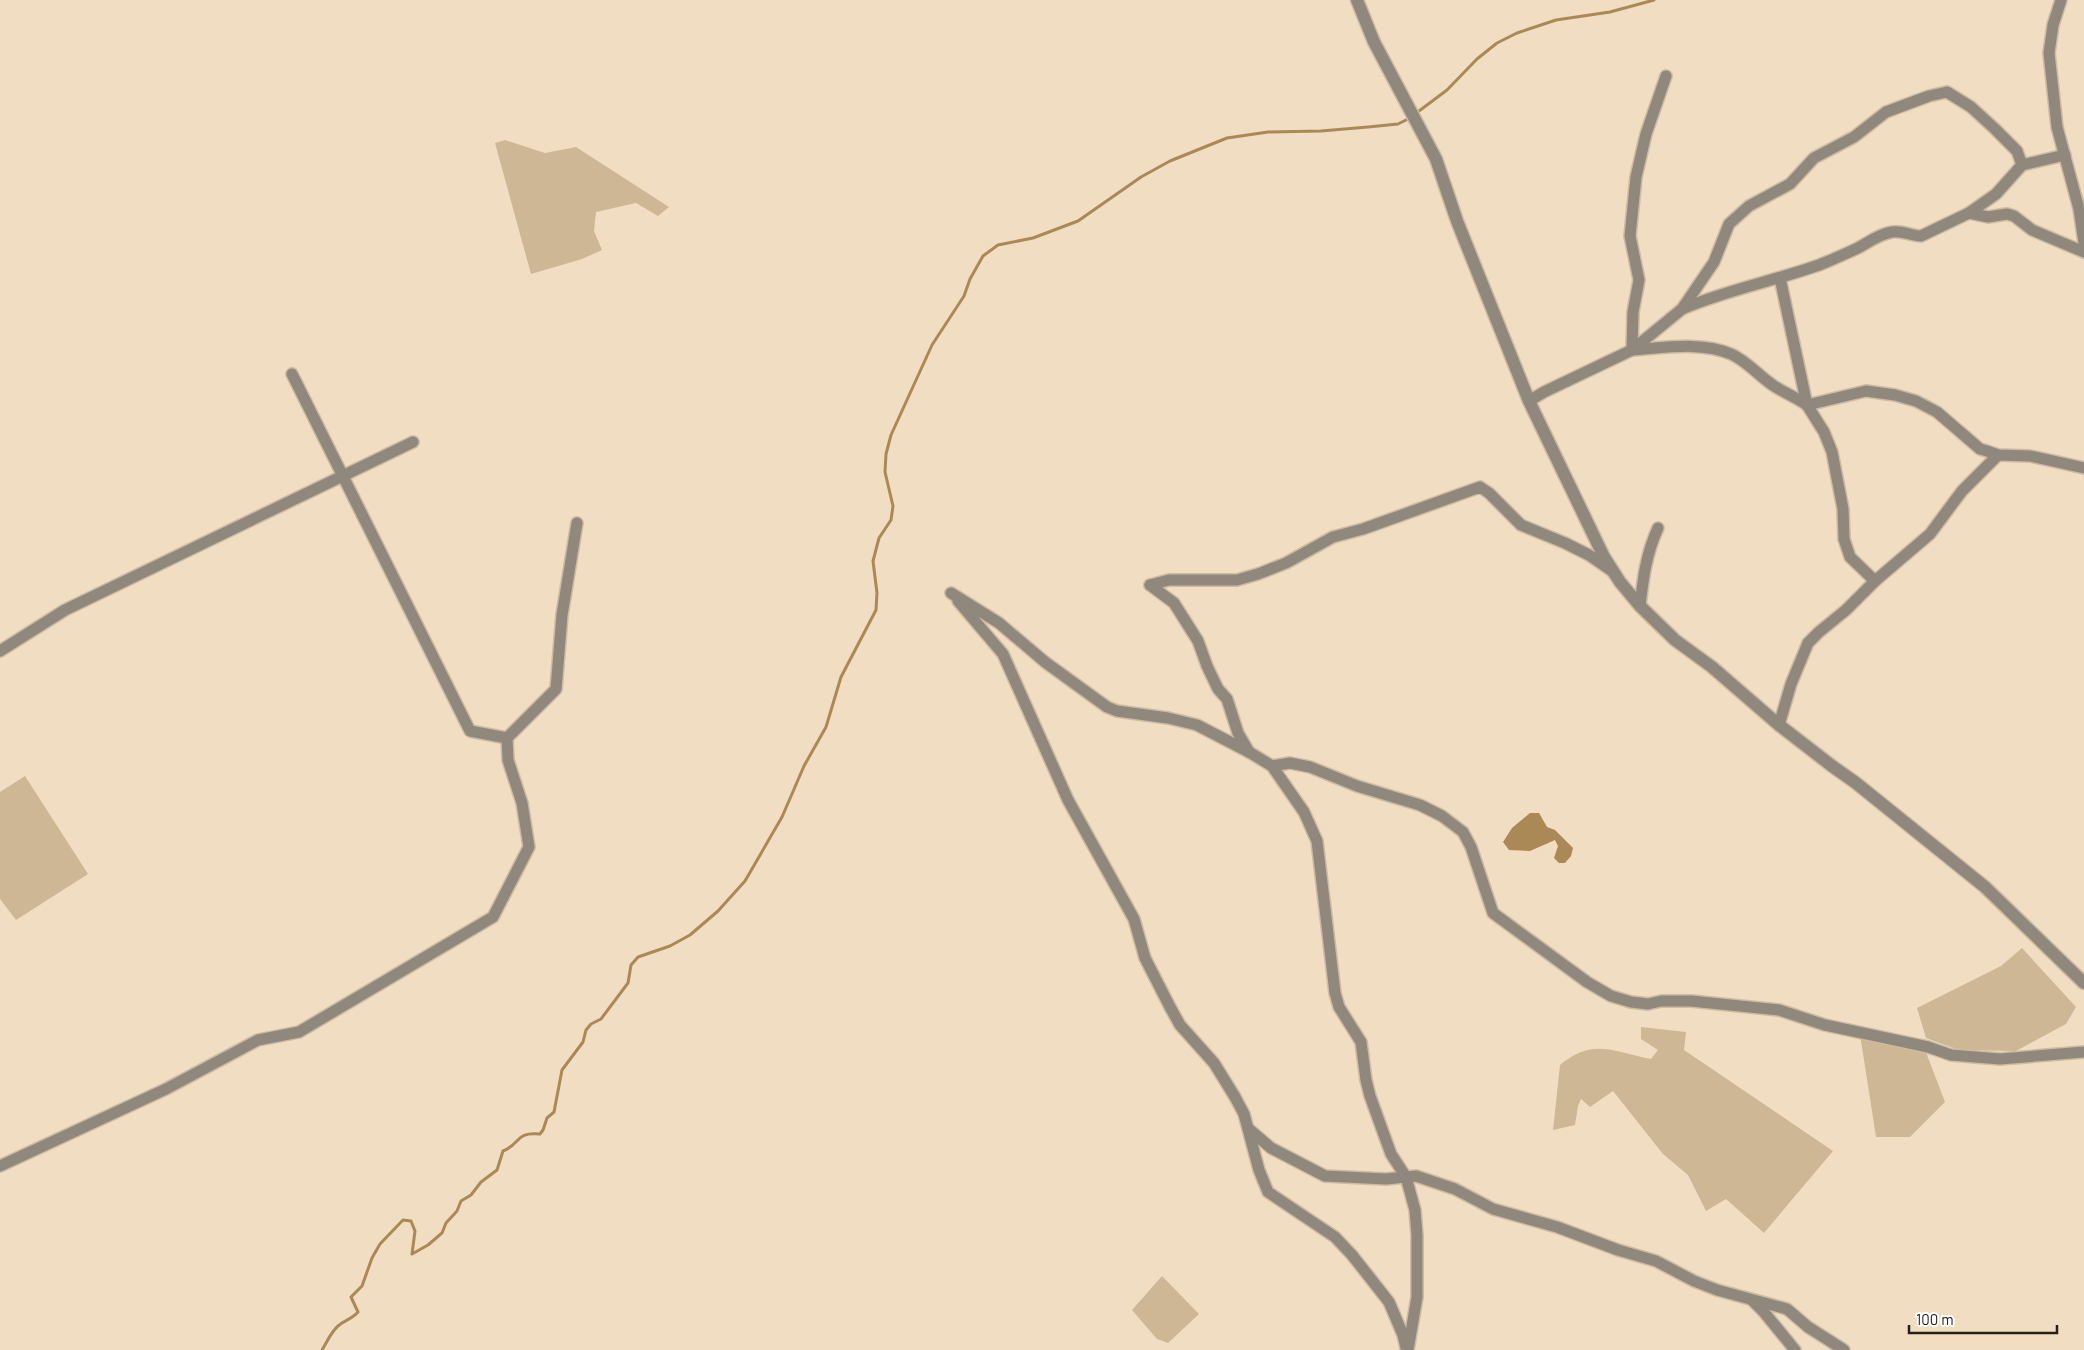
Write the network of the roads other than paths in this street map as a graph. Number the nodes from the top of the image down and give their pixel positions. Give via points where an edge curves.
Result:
1 (1358, 0) edge
2 (2061, 0) edge
3 (1666, 76) dead end
4 (2065, 155) junction
5 (2022, 165) junction
6 (1969, 213) junction
7 (2084, 243) edge
8 (2084, 252) edge
9 (1780, 278) junction
10 (1682, 309) junction
11 (1632, 350) junction
12 (292, 374) dead end
13 (1529, 401) junction
14 (1808, 405) junction
15 (412, 442) dead end
16 (1998, 455) junction
17 (2084, 468) edge
18 (342, 475) junction
19 (577, 523) dead end
20 (1658, 528) dead end
21 (1612, 571) junction
22 (1874, 581) junction
23 (1640, 606) junction
24 (0, 651) edge
25 (1779, 725) junction
26 (507, 738) junction
27 (1249, 752) junction
28 (1272, 766) junction
29 (2084, 983) edge
30 (2084, 1052) edge
31 (1250, 1130) junction
32 (0, 1166) edge
33 (1406, 1177) junction
34 (1749, 1298) junction
35 (1407, 1350) edge
36 (1794, 1350) edge
37 (1844, 1350) edge

1 - 13 street via 1374,42 1436,159
2 - 4 street via 2053,24 2049,53 2057,127
3 - 11 street via 1646,134 1636,177 1630,236 1639,280 1633,312
4 - 5 street
4 - 7 street
5 - 6 street via 1996,194
5 - 10 street via 2017,150 1972,107 1946,92 1886,112 1854,137 1814,158 1790,184 1759,199 1740,213 1729,224 1714,262
6 - 8 street via 1988,217 2014,216 2032,230
6 - 9 street via 1921,236 1893,231 1878,236 1842,256
9 - 10 street
9 - 14 street
10 - 11 street
11 - 13 street
11 - 14 street via 1705,347 1731,354 1774,386
12 - 18 street
13 - 21 street
14 - 16 street via 1866,391 1909,399 1937,412 1980,448
14 - 22 street via 1832,452 1847,549
15 - 18 street
16 - 17 street via 2030,456
16 - 22 street via 1962,491 1930,534
18 - 24 street via 65,610
18 - 26 street via 470,731
19 - 26 street via 562,616 556,689
20 - 23 street via 1645,563
21 - 23 street
21 - 27 street via 1589,555 1521,525 1480,487 1334,537 1258,574 1237,580 1169,580 1150,585 1174,603 1198,641 1218,689 1227,698 1238,732
22 - 25 street via 1808,643
23 - 25 street
25 - 29 street via 1972,876
26 - 32 street via 508,760 522,803 529,848 493,917 299,1032 258,1040 166,1089
27 - 28 street
27 - 31 street via 1197,726 1107,707 1045,662 999,623 951,593 1003,654 1068,800 1134,919 1148,966 1180,1025 1224,1077
28 - 30 street via 1290,763 1310,767 1437,813 1463,832 1493,913 1611,996 1648,1004 1691,1001 1779,1010 1825,1025 1951,1055 2000,1059
28 - 33 street via 1304,812 1318,841 1335,993 1339,1008 1361,1042 1370,1096 1391,1154
31 - 33 street via 1271,1148 1326,1176
31 - 35 street via 1259,1170 1268,1192 1335,1237 1352,1255 1389,1302
33 - 34 street via 1416,1176 1455,1189 1494,1209 1656,1261 1694,1281
33 - 35 street via 1415,1210 1417,1235 1417,1297
34 - 36 street
34 - 37 street via 1787,1309

